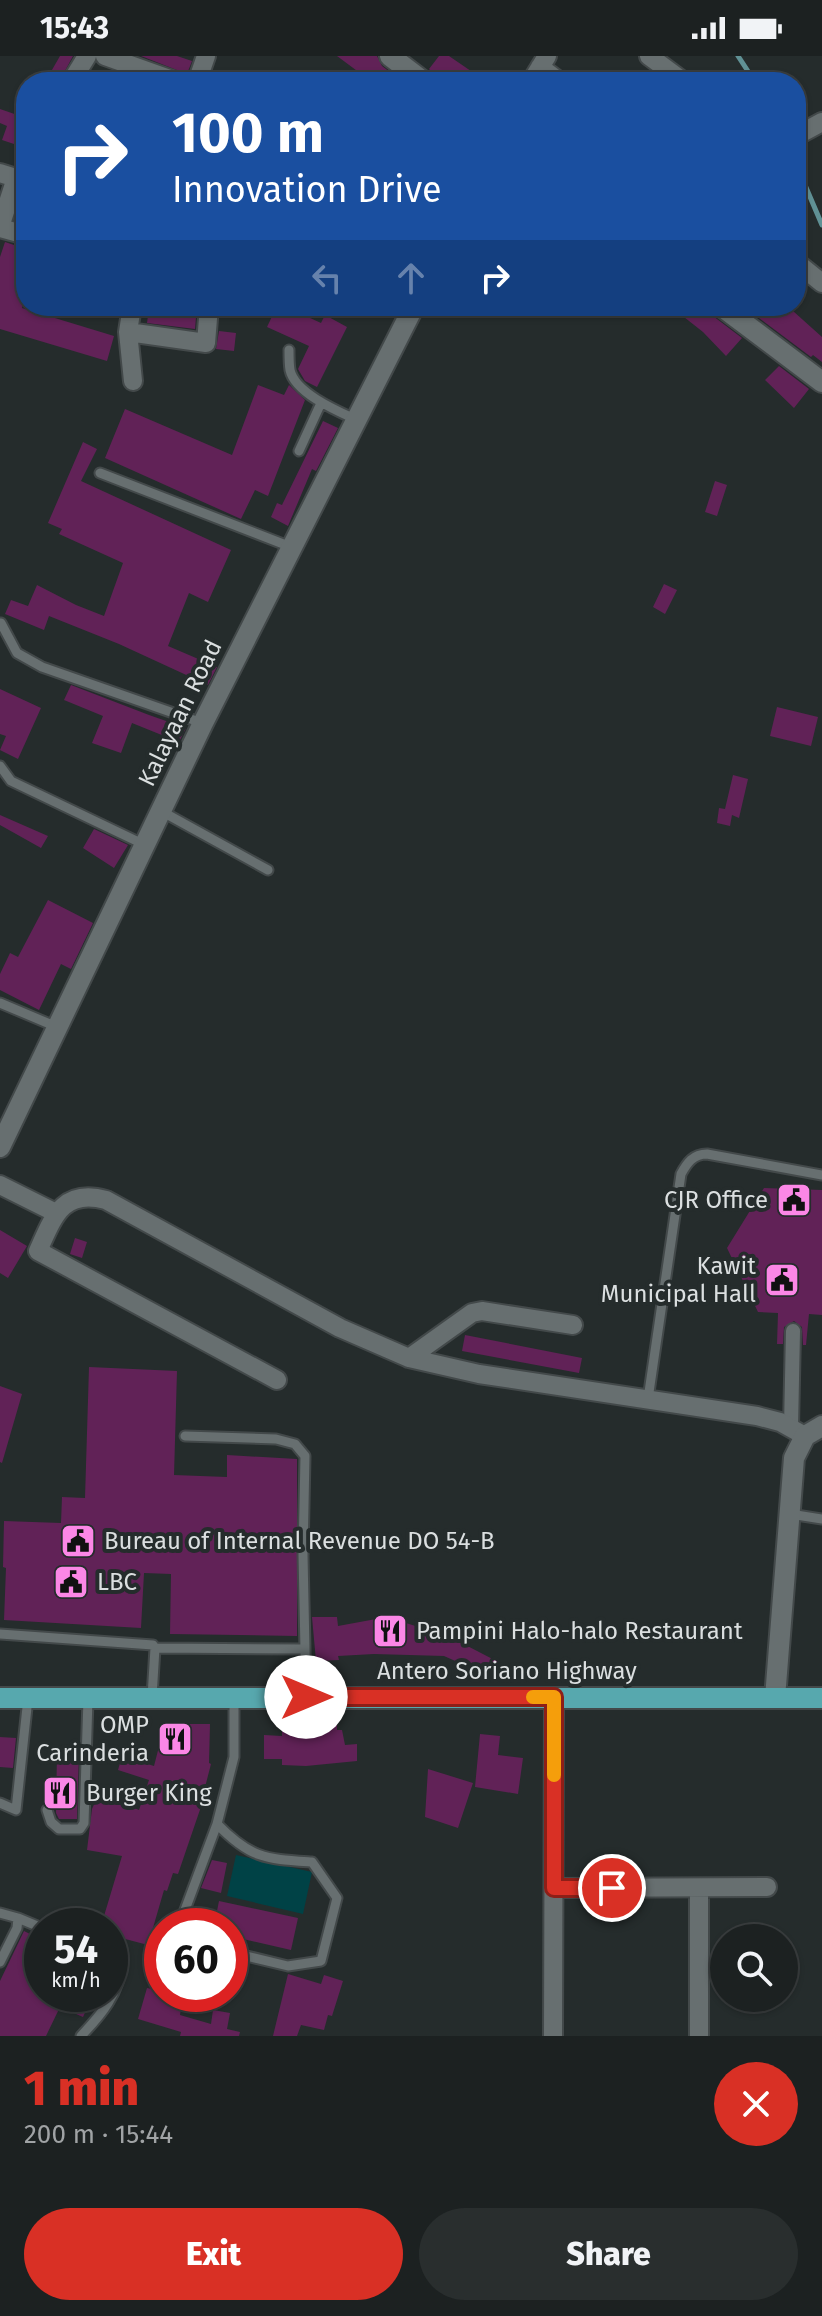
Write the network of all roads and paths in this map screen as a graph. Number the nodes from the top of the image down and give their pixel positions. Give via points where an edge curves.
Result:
1 (105, 56) edge
2 (390, 56) edge
3 (649, 56) edge
4 (150, 72) edge
5 (411, 72) edge
6 (671, 72) edge
7 (8, 175) edge
8 (0, 227) edge
9 (806, 270) edge
10 (822, 283) edge
11 (130, 316) edge
12 (208, 316) edge
13 (409, 316) edge
14 (734, 316) edge
15 (128, 332) junction
16 (289, 350) dead end
17 (133, 381) dead end
18 (822, 382) edge
19 (321, 403) junction
20 (357, 420) junction
21 (299, 451) dead end
22 (100, 473) dead end
23 (291, 547) junction
24 (1, 623) edge
25 (203, 723) junction
26 (0, 766) edge
27 (161, 811) junction
28 (145, 845) junction
29 (268, 870) dead end
30 (0, 1003) edge
31 (57, 1027) junction
32 (0, 1147) edge
33 (822, 1175) edge
34 (0, 1185) edge
35 (56, 1213) junction
36 (573, 1325) dead end
37 (793, 1331) dead end
38 (409, 1358) junction
39 (277, 1380) dead end
40 (648, 1399) junction
41 (806, 1430) edge
42 (185, 1436) dead end
43 (788, 1513) junction
44 (822, 1519) edge
45 (0, 1634) edge
46 (155, 1648) junction
47 (303, 1649) junction
48 (152, 1697) junction
49 (306, 1697) junction
50 (554, 1697) junction
51 (0, 1698) edge
52 (28, 1698) junction
53 (234, 1698) junction
54 (775, 1698) junction
55 (822, 1698) edge
56 (88, 1699) junction
57 (0, 1803) edge
58 (47, 1810) dead end
59 (217, 1824) junction
60 (767, 1887) dead end
61 (554, 1888) junction
62 (699, 1888) junction
63 (186, 1908) edge
64 (0, 1913) edge
65 (18, 1918) junction
66 (24, 1920) edge
67 (248, 1956) edge
68 (0, 1962) edge
69 (103, 2012) edge
70 (81, 2036) edge
71 (553, 2036) edge
72 (699, 2036) edge

1 - 4 street
2 - 5 street
3 - 6 street
7 - 8 street
9 - 10 street
11 - 15 street
12 - 15 street via 206,343
13 - 20 street, Kalayaan Road
14 - 18 street
15 - 17 street
16 - 19 lane via 290,372
19 - 20 lane
19 - 21 lane
20 - 23 street, Kalayaan Road
22 - 23 lane
23 - 25 street, Kalayaan Road
24 - 25 lane via 17,653 42,667
25 - 27 street, Kalayaan Road
26 - 28 lane via 11,781
27 - 28 street, Kalayaan Road
27 - 29 lane
28 - 31 street, Kalayaan Road
30 - 31 lane
31 - 32 street, Kalayaan Road
33 - 40 lane via 707,1154 687,1162
34 - 35 street
35 - 38 street via 82,1197 106,1200 340,1328
35 - 39 street via 38,1251
36 - 38 street via 472,1313
37 - 41 street
38 - 40 street
40 - 41 street via 757,1416
41 - 43 street via 794,1458
42 - 47 lane via 276,1439 303,1452
43 - 44 lane
43 - 54 street
45 - 46 lane
46 - 47 lane
46 - 48 lane
47 - 49 lane
48 - 53 main road, Antero Soriano Highway
48 - 56 main road, Antero Soriano Highway
49 - 50 main road, Antero Soriano Highway
49 - 53 main road, Antero Soriano Highway
50 - 54 main road, Antero Soriano Highway
50 - 61 street
51 - 52 main road, Antero Soriano Highway
52 - 56 main road, Antero Soriano Highway
52 - 57 lane via 16,1810
53 - 59 lane via 234,1757
54 - 55 main road, Antero Soriano Highway
56 - 58 lane via 84,1823 80,1829 59,1829
59 - 63 lane
59 - 67 lane via 233,1841 265,1859 312,1862 337,1898 321,1961 288,1966
60 - 62 street
61 - 62 street
61 - 71 street
62 - 72 street
64 - 65 lane
65 - 66 lane
65 - 68 lane
69 - 70 lane

